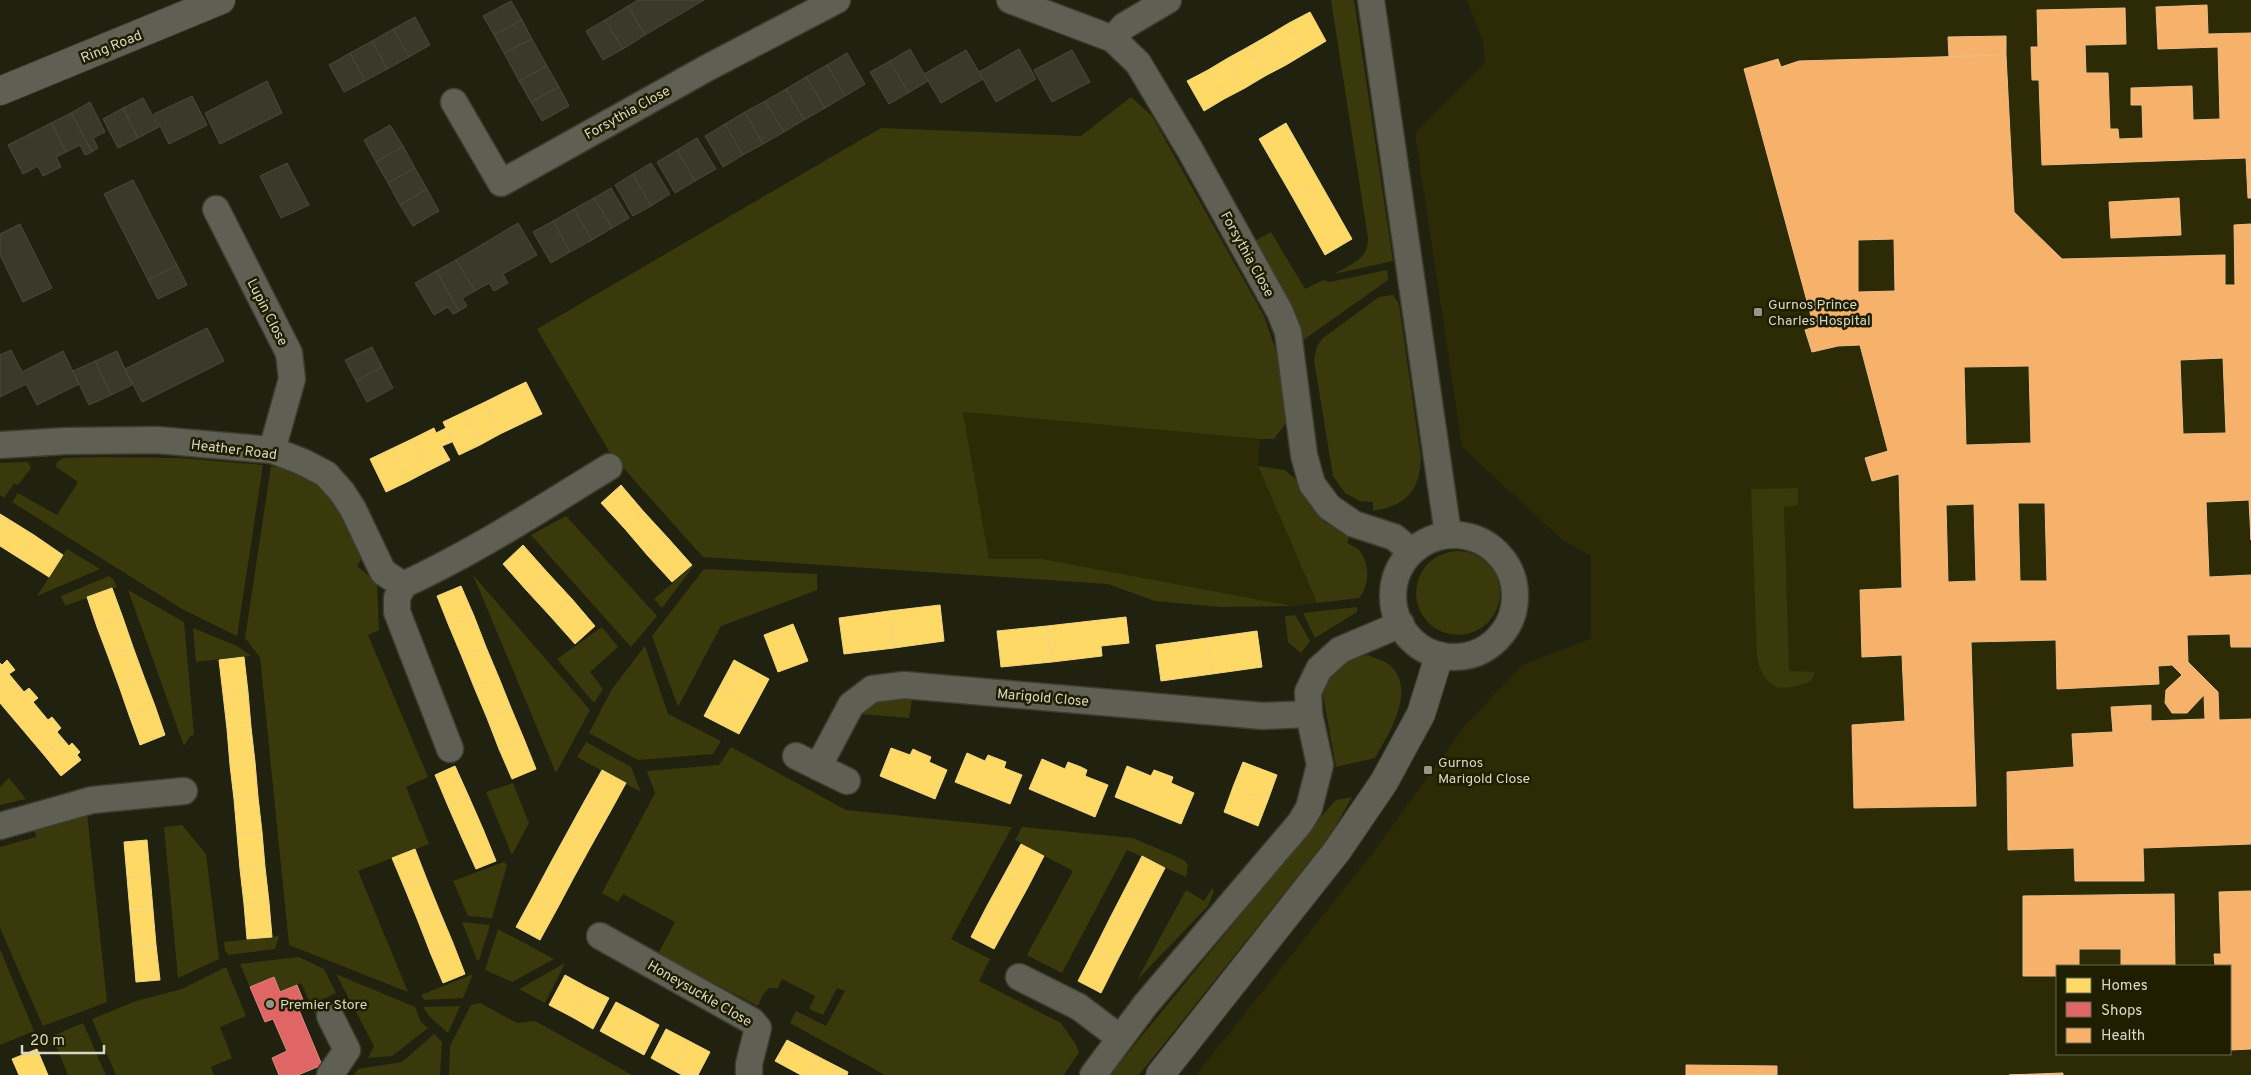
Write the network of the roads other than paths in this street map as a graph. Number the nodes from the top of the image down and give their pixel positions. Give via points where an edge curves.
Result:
1 (221, 0) edge
2 (837, 0) edge
3 (1010, 0) edge
4 (1168, 0) edge
5 (1371, 0) edge
6 (1113, 39) junction
7 (0, 91) edge
8 (454, 102) dead end
9 (216, 209) dead end
10 (0, 445) edge
11 (272, 450) junction
12 (609, 467) dead end
13 (1448, 534) junction
14 (1412, 551) junction
15 (403, 585) junction
16 (1402, 624) junction
17 (1439, 656) junction
18 (1309, 714) junction
19 (450, 749) dead end
20 (847, 781) dead end
21 (184, 791) dead end
22 (0, 826) edge
23 (600, 936) dead end
24 (1019, 977) dead end
25 (330, 1016) dead end
26 (1120, 1038) junction
27 (330, 1075) edge
28 (749, 1075) edge
29 (1093, 1075) edge
30 (1160, 1075) edge

1 - 7 street, Ring Road
2 - 8 street, Forsythia Close via 501,183
3 - 6 street, Forsythia Close
4 - 6 street via 1124,26
5 - 13 street
6 - 14 street, Forsythia Close via 1138,63 1280,312 1288,332 1304,455 1312,484 1329,507 1354,524 1394,537
9 - 11 street, Lupin Close via 289,354 292,379
10 - 11 street, Heather Road via 157,440
11 - 15 street, Heather Road via 326,474 353,509 383,572
12 - 15 street via 519,523
13 - 14 street via 1428,540
13 - 17 street via 1485,542 1500,554 1510,569 1515,606 1510,623 1485,649 1468,656
14 - 16 street via 1400,567 1393,586 1393,606
15 - 19 street via 397,598 397,612
16 - 17 street via 1414,642
16 - 18 street via 1340,650 1319,669 1308,692
17 - 30 street via 1421,714 1384,782 1338,851
18 - 20 street, Marigold Close via 1263,716 904,684 872,689 852,705 807,761
18 - 26 street via 1320,764 1309,808 1300,823
21 - 22 street via 92,800
23 - 28 street, Honeysuckle Close via 752,1021 758,1028
24 - 26 street via 1079,1007
25 - 27 street via 347,1050
26 - 29 street

